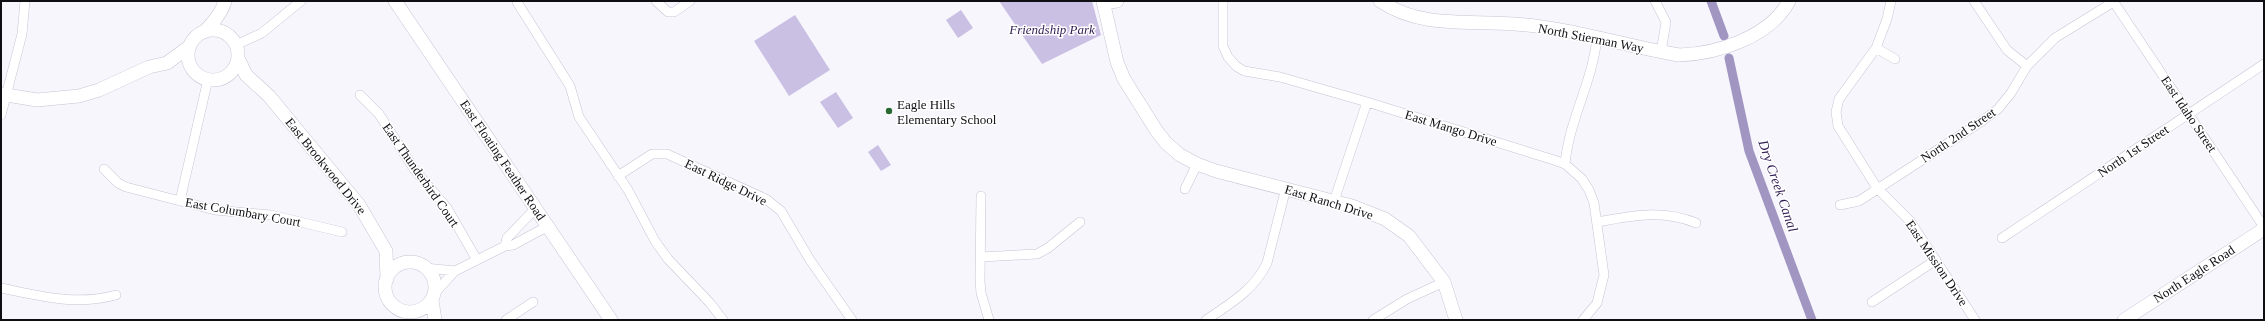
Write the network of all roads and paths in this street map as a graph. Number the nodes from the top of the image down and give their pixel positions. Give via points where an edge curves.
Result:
1 (25, 1) edge
2 (301, 1) edge
3 (395, 1) edge
4 (656, 1) edge
5 (690, 1) edge
6 (1117, 1) edge
7 (1223, 1) edge
8 (1380, 1) edge
9 (1655, 1) edge
10 (1789, 1) edge
11 (1891, 1) edge
12 (1974, 1) edge
13 (2114, 1) edge
14 (516, 2) edge
15 (1103, 2) edge
16 (224, 4) edge
17 (204, 32) junction
18 (1597, 37) junction
19 (190, 46) junction
20 (235, 47) junction
21 (1876, 48) junction
22 (1661, 52) junction
23 (1895, 59) dead end
24 (167, 63) junction
25 (2264, 64) edge
26 (2027, 66) junction
27 (195, 71) junction
28 (224, 78) junction
29 (208, 79) junction
30 (258, 86) junction
31 (4, 95) edge
32 (360, 95) dead end
33 (1367, 102) junction
34 (2189, 114) junction
35 (1, 115) edge
36 (1197, 164) junction
37 (1565, 164) junction
38 (104, 169) dead end
39 (618, 176) junction
40 (1286, 188) junction
41 (1877, 188) junction
42 (1185, 189) dead end
43 (981, 196) dead end
44 (180, 201) junction
45 (1334, 201) junction
46 (1840, 205) dead end
47 (536, 208) junction
48 (1080, 222) dead end
49 (1597, 222) junction
50 (1696, 223) dead end
51 (548, 226) junction
52 (2264, 228) edge
53 (342, 232) dead end
54 (2002, 238) dead end
55 (505, 246) junction
56 (386, 251) junction
57 (981, 257) junction
58 (477, 260) junction
59 (1936, 260) junction
60 (411, 263) junction
61 (425, 268) junction
62 (455, 271) junction
63 (387, 280) junction
64 (1444, 282) junction
65 (1, 288) edge
66 (116, 295) dead end
67 (433, 297) junction
68 (533, 302) dead end
69 (1872, 302) dead end
70 (414, 312) junction
71 (519, 317) edge
72 (431, 320) edge
73 (435, 320) edge
74 (506, 320) edge
75 (611, 320) edge
76 (723, 320) edge
77 (852, 320) edge
78 (989, 320) edge
79 (1206, 320) edge
80 (1373, 320) edge
81 (1456, 320) edge
82 (1583, 320) edge
83 (1975, 320) edge
84 (2124, 320) edge

1 - 31 street via 22,34
2 - 20 street via 262,33
3 - 47 street, East Floating Feather Road
4 - 5 street via 668,12 674,12
6 - 15 street
7 - 33 street, East Mango Drive via 1223,46 1236,66 1244,71 1280,77
8 - 18 street, North Stierman Way via 1412,17 1444,22 1515,24
9 - 22 street via 1666,22
10 - 22 street, North Stierman Way via 1763,30 1730,44 1693,55
11 - 21 street, East Mission Drive via 1888,19
12 - 26 street via 2007,50
13 - 26 street, North 2nd Street via 2055,38
13 - 34 street, East Idaho Street
14 - 39 street via 570,86 579,118
15 - 36 street, East Ranch Drive via 1117,62 1132,94 1166,142
16 - 17 street
16 - 20 street, East Brookwood Drive
17 - 19 street via 193,40
17 - 20 street via 219,31
18 - 22 street, North Stierman Way
18 - 37 street via 1596,56 1567,147
19 - 24 street
19 - 27 street via 189,60
20 - 28 street via 231,73
20 - 30 street, East Brookwood Drive via 246,75
21 - 23 street
21 - 41 street, East Mission Drive via 1844,90 1836,112 1838,126 1845,140
24 - 27 street
24 - 31 street via 149,67 100,90 79,96 42,100
25 - 34 street, North 1st Street
26 - 41 street, North 2nd Street via 2011,93 1998,108
27 - 29 street
28 - 29 street
28 - 30 street
29 - 44 street
30 - 56 street, East Brookwood Drive via 359,204
31 - 35 street
32 - 58 street, East Thunderbird Court via 379,114 414,169 447,208
33 - 37 street, East Mango Drive
33 - 45 street
34 - 52 street, East Idaho Street
34 - 54 street, North 1st Street
36 - 40 street, East Ranch Drive
36 - 42 street
37 - 49 street, East Mango Drive via 1582,178 1589,190
38 - 44 street, East Columbary Court via 126,187
39 - 76 street via 654,241
39 - 77 street, East Ridge Drive via 652,154 667,154 766,199 781,211 810,260
40 - 45 street, East Ranch Drive
40 - 79 street via 1263,271 1250,288
41 - 46 street, North 2nd Street via 1859,200
41 - 59 street, East Mission Drive via 1910,221
43 - 57 street
44 - 53 street, East Columbary Court via 215,210 271,215
45 - 64 street, East Ranch Drive via 1385,219 1409,236
47 - 51 street, East Floating Feather Road
47 - 55 street via 507,238
48 - 57 street via 1037,254
49 - 50 street via 1648,213 1679,216
49 - 82 street, East Mango Drive via 1604,275 1596,303
51 - 55 street via 513,245
51 - 75 street, East Floating Feather Road
52 - 84 street, North Eagle Road
55 - 58 street
56 - 60 street
56 - 63 street, East Brookwood Drive
57 - 78 street via 981,293
58 - 62 street
59 - 69 street
59 - 83 street, East Mission Drive
60 - 61 street
60 - 63 street via 396,267
61 - 62 street
61 - 67 street via 433,278
62 - 67 street
63 - 70 street via 386,290 393,305 403,311
64 - 80 street via 1407,299
64 - 81 street, East Ranch Drive
65 - 66 street via 63,300 92,300
67 - 70 street via 424,308
67 - 73 street
68 - 71 street
70 - 72 street
71 - 74 street

